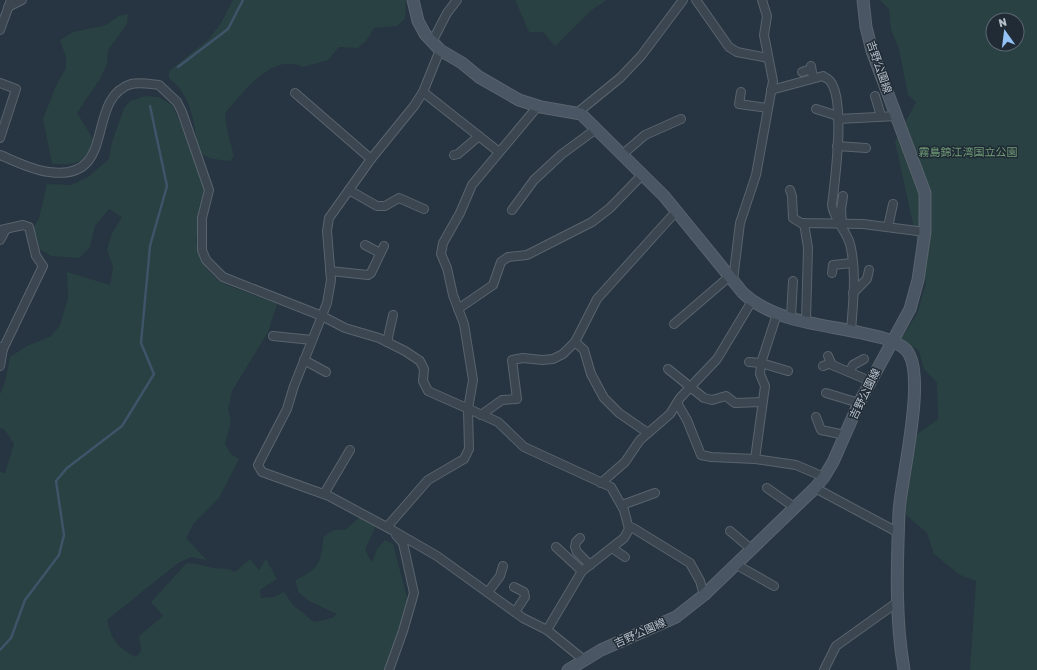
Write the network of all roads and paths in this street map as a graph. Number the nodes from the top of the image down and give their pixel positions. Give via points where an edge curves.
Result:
1 (22, 0) edge
2 (413, 0) edge
3 (457, 0) edge
4 (682, 0) edge
5 (696, 0) edge
6 (762, 0) edge
7 (863, 0) edge
8 (9, 3) edge
9 (0, 30) edge
10 (436, 46) junction
11 (768, 58) junction
12 (812, 71) junction
13 (802, 72) dead end
14 (0, 83) edge
15 (771, 90) junction
16 (423, 92) junction
17 (741, 92) dead end
18 (296, 93) dead end
19 (875, 96) dead end
20 (538, 106) junction
21 (767, 108) junction
22 (816, 109) dead end
23 (577, 113) junction
24 (881, 116) junction
25 (897, 116) junction
26 (838, 118) junction
27 (681, 119) dead end
28 (596, 129) junction
29 (479, 136) junction
30 (0, 138) edge
31 (837, 146) junction
32 (866, 148) dead end
33 (499, 152) junction
34 (623, 154) junction
35 (0, 155) edge
36 (454, 155) dead end
37 (371, 159) junction
38 (642, 174) junction
39 (349, 190) junction
40 (790, 190) dead end
41 (843, 196) dead end
42 (892, 204) dead end
43 (424, 209) dead end
44 (512, 210) dead end
45 (678, 212) junction
46 (840, 222) junction
47 (804, 223) junction
48 (888, 227) junction
49 (3, 230) edge
50 (925, 232) junction
51 (0, 240) edge
52 (365, 245) dead end
53 (852, 263) junction
54 (869, 270) dead end
55 (330, 271) junction
56 (832, 273) dead end
57 (732, 278) junction
58 (793, 280) dead end
59 (853, 293) junction
60 (752, 301) junction
61 (458, 309) junction
62 (777, 314) junction
63 (393, 315) dead end
64 (322, 316) junction
65 (792, 318) junction
66 (806, 321) junction
67 (674, 324) dead end
68 (851, 331) junction
69 (273, 336) dead end
70 (312, 340) junction
71 (891, 341) junction
72 (387, 342) junction
73 (575, 342) junction
74 (1, 348) edge
75 (864, 359) dead end
76 (304, 360) junction
77 (749, 362) dead end
78 (761, 363) junction
79 (0, 366) edge
80 (823, 366) dead end
81 (668, 369) dead end
82 (788, 371) dead end
83 (850, 371) junction
84 (326, 372) dead end
85 (870, 381) junction
86 (690, 387) junction
87 (826, 393) dead end
88 (762, 402) junction
89 (677, 403) junction
90 (859, 403) junction
91 (468, 409) junction
92 (481, 415) junction
93 (816, 418) dead end
94 (648, 433) junction
95 (845, 435) junction
96 (350, 450) dead end
97 (755, 459) junction
98 (824, 477) junction
99 (601, 483) junction
100 (767, 488) dead end
101 (815, 488) junction
102 (655, 492) dead end
103 (324, 494) junction
104 (622, 505) junction
105 (794, 507) junction
106 (390, 528) junction
107 (629, 528) junction
108 (730, 531) dead end
109 (899, 533) junction
110 (580, 538) dead end
111 (556, 547) dead end
112 (612, 548) junction
113 (750, 549) junction
114 (625, 557) dead end
115 (590, 564) junction
116 (735, 564) junction
117 (503, 566) dead end
118 (582, 571) junction
119 (774, 586) dead end
120 (514, 587) dead end
121 (488, 592) junction
122 (704, 595) junction
123 (899, 602) junction
124 (515, 612) junction
125 (547, 630) junction
126 (584, 660) junction
127 (388, 670) edge
128 (568, 670) edge
129 (824, 670) edge
130 (904, 670) edge

1 - 8 street
2 - 10 street via 418,21
3 - 10 street via 447,13
4 - 23 street via 641,56 620,78
5 - 11 street via 729,47 737,52
6 - 11 street via 767,16 764,35
7 - 25 street, 吉野公園線 via 872,51
8 - 9 street
10 - 16 street
10 - 20 street via 479,77 519,100
11 - 15 street via 773,81
12 - 13 street
12 - 15 street
12 - 26 street via 830,80 834,89
14 - 30 street via 16,89
15 - 21 street
16 - 29 street
16 - 37 street
17 - 21 street via 739,104
18 - 37 street
19 - 24 street
20 - 23 street
20 - 33 street
21 - 57 street via 756,175 740,223
22 - 26 street
23 - 28 street
24 - 25 street
24 - 26 street
25 - 50 street, 吉野公園線 via 924,193
26 - 31 street
27 - 34 street via 645,135
28 - 34 street
28 - 44 street via 562,154 534,180
29 - 33 street
29 - 36 street
31 - 32 street
31 - 46 street via 832,205 833,216
33 - 61 street via 472,185 460,213 442,243 441,254
34 - 38 street
35 - 64 street via 48,172 62,173 82,168 96,149 103,121 113,98 121,88 133,84 159,85 177,102 182,112 209,190 202,218 202,250 206,260 223,277
37 - 39 street
38 - 45 street
38 - 61 street via 610,208 592,222 527,255 508,256 501,262 493,285
39 - 43 street via 377,206 385,206 399,198
39 - 55 street via 329,218 327,231
40 - 47 street via 793,218
41 - 46 street
42 - 48 street
45 - 57 street
45 - 73 street via 597,299
46 - 47 street
46 - 48 street
46 - 53 street via 849,243
47 - 66 street via 808,248
48 - 50 street
49 - 51 street
49 - 74 street via 23,225 29,227 36,256 43,266
50 - 71 street, 吉野公園線 via 914,299
52 - 55 street via 382,249 371,273 368,275
53 - 56 street via 833,265
53 - 59 street
54 - 59 street via 867,279
55 - 64 street via 328,303
57 - 60 street
57 - 67 street
58 - 65 street
59 - 68 street
60 - 62 street
60 - 86 street via 717,359
61 - 91 street via 464,324 473,380
62 - 65 street
62 - 78 street
63 - 72 street
64 - 70 street
64 - 72 street via 345,328
65 - 66 street
66 - 68 street
68 - 71 street
69 - 70 street
70 - 76 street
71 - 85 street, 吉野公園線
71 - 109 street via 904,348 911,356 914,385 912,430 901,494
72 - 91 street via 420,361 424,370 423,381 428,391
73 - 92 street via 563,354 553,358 512,360 517,399 502,400
73 - 94 street via 584,350 591,374 604,398 618,413
74 - 79 street
75 - 83 street
76 - 84 street
76 - 103 street via 287,409 258,465 262,472
77 - 78 street
78 - 82 street
78 - 88 street via 760,374 765,386
80 - 83 street via 829,359 832,365
81 - 86 street
83 - 85 street
85 - 90 street, 吉野公園線
86 - 88 street via 704,398 712,400 726,396 735,403
86 - 89 street
87 - 90 street
88 - 97 street
89 - 94 street via 670,414
89 - 97 street via 701,455
90 - 95 street, 吉野公園線
91 - 92 street
91 - 106 street via 469,448 464,459 428,480
92 - 99 street via 498,422 524,447
93 - 95 street via 821,430
94 - 99 street via 625,462
95 - 98 street, 吉野公園線
96 - 103 street
97 - 98 street via 796,465
98 - 101 street, 吉野公園線
99 - 104 street via 611,487
100 - 105 street
101 - 105 street, 吉野公園線
101 - 109 street
102 - 104 street
103 - 106 street
104 - 107 street
105 - 113 street, 吉野公園線
106 - 121 street
106 - 127 street via 403,543 414,593
107 - 112 street via 624,538
107 - 122 street via 690,564 700,581
108 - 113 street
109 - 123 street
110 - 115 street via 575,547
111 - 118 street
112 - 114 street
112 - 115 street
113 - 116 street, 吉野公園線
115 - 118 street
116 - 119 street
116 - 122 street, 吉野公園線
117 - 121 street via 500,576
118 - 125 street
120 - 124 street via 524,592 525,598
121 - 124 street
122 - 126 street, 吉野公園線 via 676,617
123 - 129 street via 836,646
123 - 130 street via 898,629
124 - 125 street
125 - 126 street
126 - 128 street, 吉野公園線

